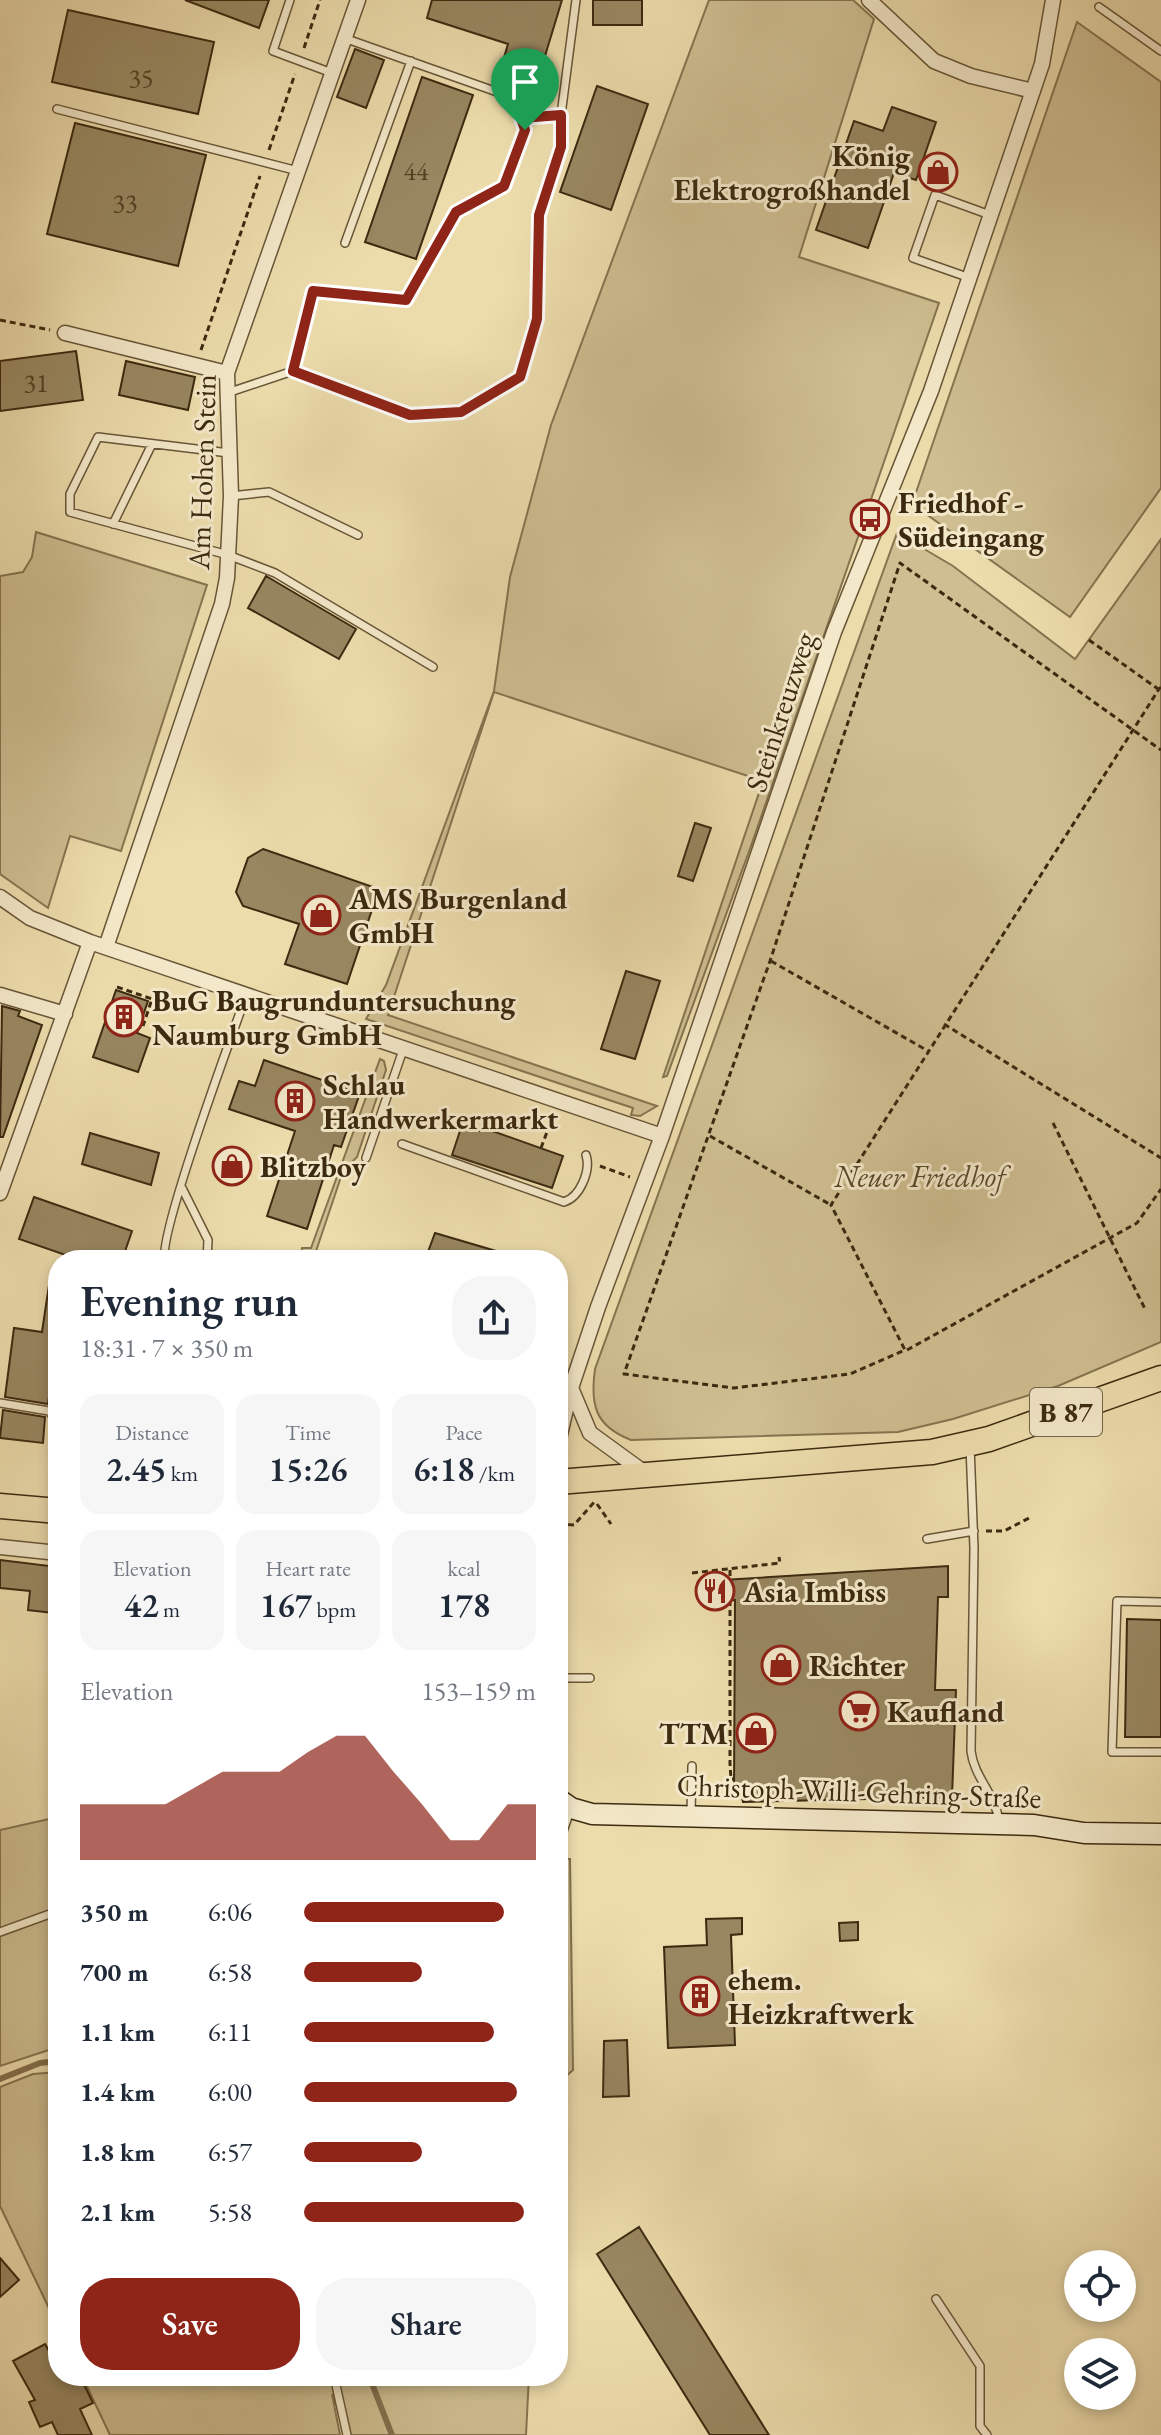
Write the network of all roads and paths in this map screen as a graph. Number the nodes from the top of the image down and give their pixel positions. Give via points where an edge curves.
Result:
1 (290, 0) edge
2 (320, 0) edge
3 (358, 0) edge
4 (576, 0) edge
5 (869, 0) edge
6 (1053, 0) edge
7 (1099, 7) dead end
8 (344, 38) junction
9 (1161, 51) edge
10 (299, 61) junction
11 (411, 61) junction
12 (332, 73) junction
13 (1033, 91) junction
14 (57, 109) dead end
15 (561, 115) junction
16 (521, 118) junction
17 (265, 162) junction
18 (298, 171) junction
19 (991, 216) junction
20 (345, 243) dead end
21 (970, 278) junction
22 (0, 320) edge
23 (65, 333) joint
24 (196, 365) junction
25 (293, 371) junction
26 (227, 373) junction
27 (227, 393) junction
28 (152, 444) junction
29 (229, 453) junction
30 (231, 496) junction
31 (113, 524) junction
32 (358, 535) dead end
33 (228, 555) junction
34 (1089, 640) dead end
35 (433, 667) dead end
36 (1160, 689) edge
37 (1133, 730) junction
38 (1161, 750) edge
39 (0, 897) edge
40 (90, 942) junction
41 (106, 947) junction
42 (770, 961) junction
43 (117, 987) dead end
44 (0, 995) edge
45 (246, 996) junction
46 (65, 1014) junction
47 (944, 1024) junction
48 (143, 1026) dead end
49 (403, 1050) junction
50 (928, 1051) junction
51 (559, 1102) junction
52 (1053, 1123) dead end
53 (708, 1135) junction
54 (662, 1136) junction
55 (402, 1144) dead end
56 (541, 1148) dead end
57 (366, 1158) dead end
58 (1161, 1158) edge
59 (587, 1159) joint
60 (645, 1182) junction
61 (182, 1188) junction
62 (1161, 1189) edge
63 (0, 1193) edge
64 (831, 1205) junction
65 (1109, 1238) junction
66 (164, 1250) edge
67 (208, 1250) edge
68 (1146, 1311) dead end
69 (905, 1350) junction
70 (1161, 1378) edge
71 (571, 1388) junction
72 (568, 1401) edge
73 (0, 1403) edge
74 (48, 1411) edge
75 (970, 1444) junction
76 (646, 1473) junction
77 (568, 1481) edge
78 (0, 1506) edge
79 (48, 1510) edge
80 (1031, 1517) dead end
81 (611, 1524) dead end
82 (568, 1525) edge
83 (974, 1531) junction
84 (927, 1539) dead end
85 (0, 1547) edge
86 (48, 1552) edge
87 (779, 1557) dead end
88 (730, 1570) junction
89 (692, 1573) dead end
90 (1161, 1602) edge
91 (568, 1678) edge
92 (590, 1678) dead end
93 (1161, 1752) edge
94 (692, 1766) dead end
95 (734, 1779) dead end
96 (568, 1805) edge
97 (691, 1814) junction
98 (999, 1825) junction
99 (1161, 1834) edge
100 (48, 1915) edge
101 (0, 1932) edge
102 (936, 2299) dead end
103 (336, 2386) edge
104 (347, 2435) edge
105 (987, 2435) edge

1 - 10 lane via 273,51
2 - 10 path
3 - 8 street, Am Hohen Stein
4 - 15 lane
5 - 13 street via 934,61
6 - 13 street, Steinkreuzweg
7 - 9 lane
8 - 11 lane
8 - 12 street, Am Hohen Stein
10 - 12 lane
10 - 17 path
11 - 16 lane via 503,94
11 - 20 lane
12 - 18 street, Am Hohen Stein
13 - 19 street, Steinkreuzweg
14 - 17 lane
15 - 16 lane
15 - 25 lane via 561,147 539,215 537,319 520,377 461,412 410,415
16 - 25 lane via 525,130 504,186 456,212 406,300 313,291
17 - 18 lane
17 - 24 path
18 - 26 street, Am Hohen Stein
19 - 21 street, Steinkreuzweg
19 - 21 lane via 935,195 913,258
21 - 54 street, Steinkreuzweg via 931,391 834,632
22 - 23 path
23 - 24 street
24 - 26 street
25 - 27 lane
26 - 27 street, Am Hohen Stein
27 - 29 street, Am Hohen Stein
28 - 29 lane
28 - 31 lane
28 - 31 lane via 98,437 70,494 70,512
29 - 30 street, Am Hohen Stein
30 - 32 lane via 269,492
30 - 33 street, Am Hohen Stein
31 - 33 lane
33 - 35 lane via 275,573
33 - 41 street, Am Hohen Stein via 222,604
34 - 36 path
36 - 37 path
37 - 38 path
37 - 42 path via 900,563
37 - 47 path
39 - 40 street via 30,918
40 - 41 street
40 - 46 street
41 - 45 street
42 - 50 path
42 - 53 path
43 - 48 path via 152,999
44 - 46 street
45 - 49 street
45 - 61 lane
46 - 63 street
47 - 50 path
47 - 58 path
49 - 51 street
49 - 57 lane
50 - 64 path
51 - 54 street
51 - 56 path
52 - 65 path
53 - 64 path
53 - 69 path via 624,1374 734,1388 850,1374
54 - 60 street, Steinkreuzweg
55 - 59 lane via 558,1202 575,1196
59 - 60 path
60 - 71 street, Steinkreuzweg
61 - 66 lane
61 - 67 lane via 208,1240
62 - 65 path via 1137,1223
64 - 69 path
65 - 68 path
65 - 69 path
70 - 75 main road, B 87
71 - 72 street, Steinkreuzweg
71 - 76 street via 590,1433
73 - 74 lane
75 - 76 main road, B 87 via 932,1452
75 - 83 lane
76 - 77 main road, B 87
78 - 79 main road
80 - 83 path via 1004,1531
81 - 82 path via 596,1502 574,1525
83 - 84 lane
83 - 98 lane via 971,1751 975,1772 993,1797
85 - 86 street
87 - 88 path via 780,1563
88 - 89 path
88 - 95 path
90 - 93 lane via 1117,1601 1112,1752
91 - 92 lane
94 - 97 lane
96 - 97 street, Christoph-Willi-Gehring-Straße via 592,1814
97 - 98 street, Christoph-Willi-Gehring-Straße via 739,1820
98 - 99 street, Christoph-Willi-Gehring-Straße
100 - 101 lane
102 - 105 lane via 980,2366 980,2426
103 - 104 lane

